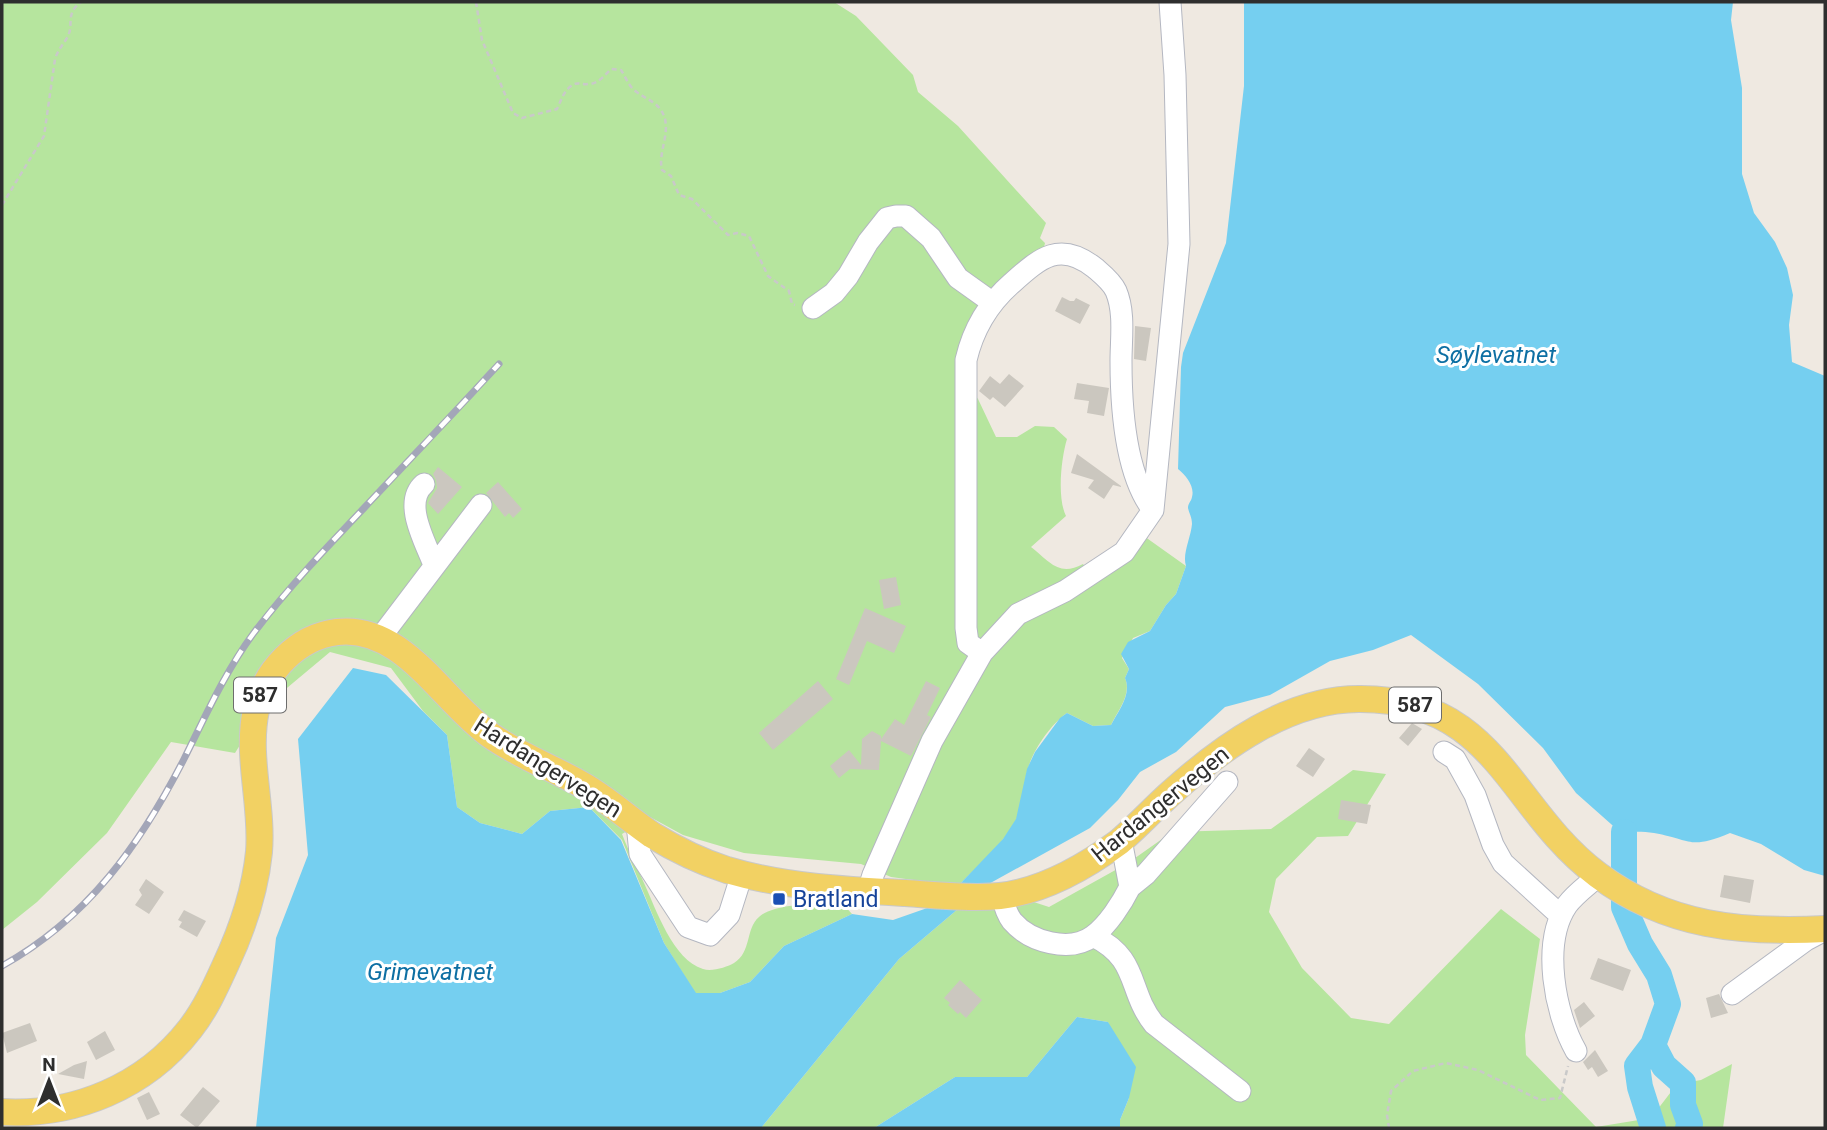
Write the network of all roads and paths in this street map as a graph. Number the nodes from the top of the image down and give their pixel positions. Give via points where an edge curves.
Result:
1 (81, 2) edge
2 (476, 2) edge
3 (1170, 2) edge
4 (2, 205) edge
5 (993, 303) junction
6 (813, 308) joint
7 (424, 484) dead end
8 (481, 505) dead end
9 (1153, 510) junction
10 (434, 565) junction
11 (380, 638) junction
12 (982, 653) junction
13 (1444, 752) dead end
14 (1227, 782) dead end
15 (637, 824) junction
16 (1121, 840) junction
17 (742, 874) junction
18 (1598, 875) junction
19 (1130, 887) junction
20 (868, 891) junction
21 (992, 896) junction
22 (1561, 916) junction
23 (1825, 929) edge
24 (1093, 936) junction
25 (1732, 994) dead end
26 (1576, 1051) joint
27 (1240, 1091) dead end
28 (2, 1112) edge
29 (1389, 1128) edge

1 - 4 path via 70,12 68,36 55,59 44,136
2 - 6 path via 482,40 513,113 522,118 556,109 572,85 589,84 611,69 621,70 631,88 656,103 665,120 662,170 671,176 679,195 692,199 728,235 749,236 768,276 789,291 792,304
3 - 9 street via 1179,244
5 - 6 street via 958,278 931,237 906,216 896,216 887,218 848,276
5 - 9 street via 1039,260 1054,254 1078,256 1116,290 1125,429 1141,494
5 - 12 street via 966,360 966,628 968,643
7 - 10 street via 414,503
8 - 10 street
9 - 12 street via 1124,552 1065,592 1018,614
10 - 11 street
11 - 15 main road, Hardangervegen / 587 via 406,655 487,734 589,788
11 - 28 main road, Hardangervegen / 587 via 351,632 319,636 291,652 268,678 253,732 259,818 255,879 230,956 191,1028 156,1064 111,1092 61,1109
12 - 20 street via 932,741
13 - 22 street via 1455,758 1475,795 1503,863
14 - 19 street, Hardangervegen
15 - 17 main road, Hardangervegen / 587 via 688,854
15 - 17 street via 640,854 688,927 710,935 729,915
16 - 18 main road, Hardangervegen / 587 via 1195,772 1242,738 1314,705 1380,699 1413,704 1446,718 1471,736 1495,758 1555,834
16 - 19 street
16 - 21 main road, Hardangervegen / 587 via 1047,883
17 - 20 main road, Hardangervegen / 587
18 - 22 street
18 - 23 main road, Hardangervegen / 587 via 1632,897 1696,922 1765,931
19 - 24 street, Hardangervegen
20 - 21 main road, Hardangervegen / 587
21 - 24 street via 1013,922 1040,940 1071,944
22 - 26 street via 1553,971 1560,1016
23 - 25 street, Hardangervegen
24 - 27 street via 1121,956 1154,1024
26 - 29 path via 1560,1097 1541,1100 1478,1070 1446,1063 1413,1071 1391,1091

